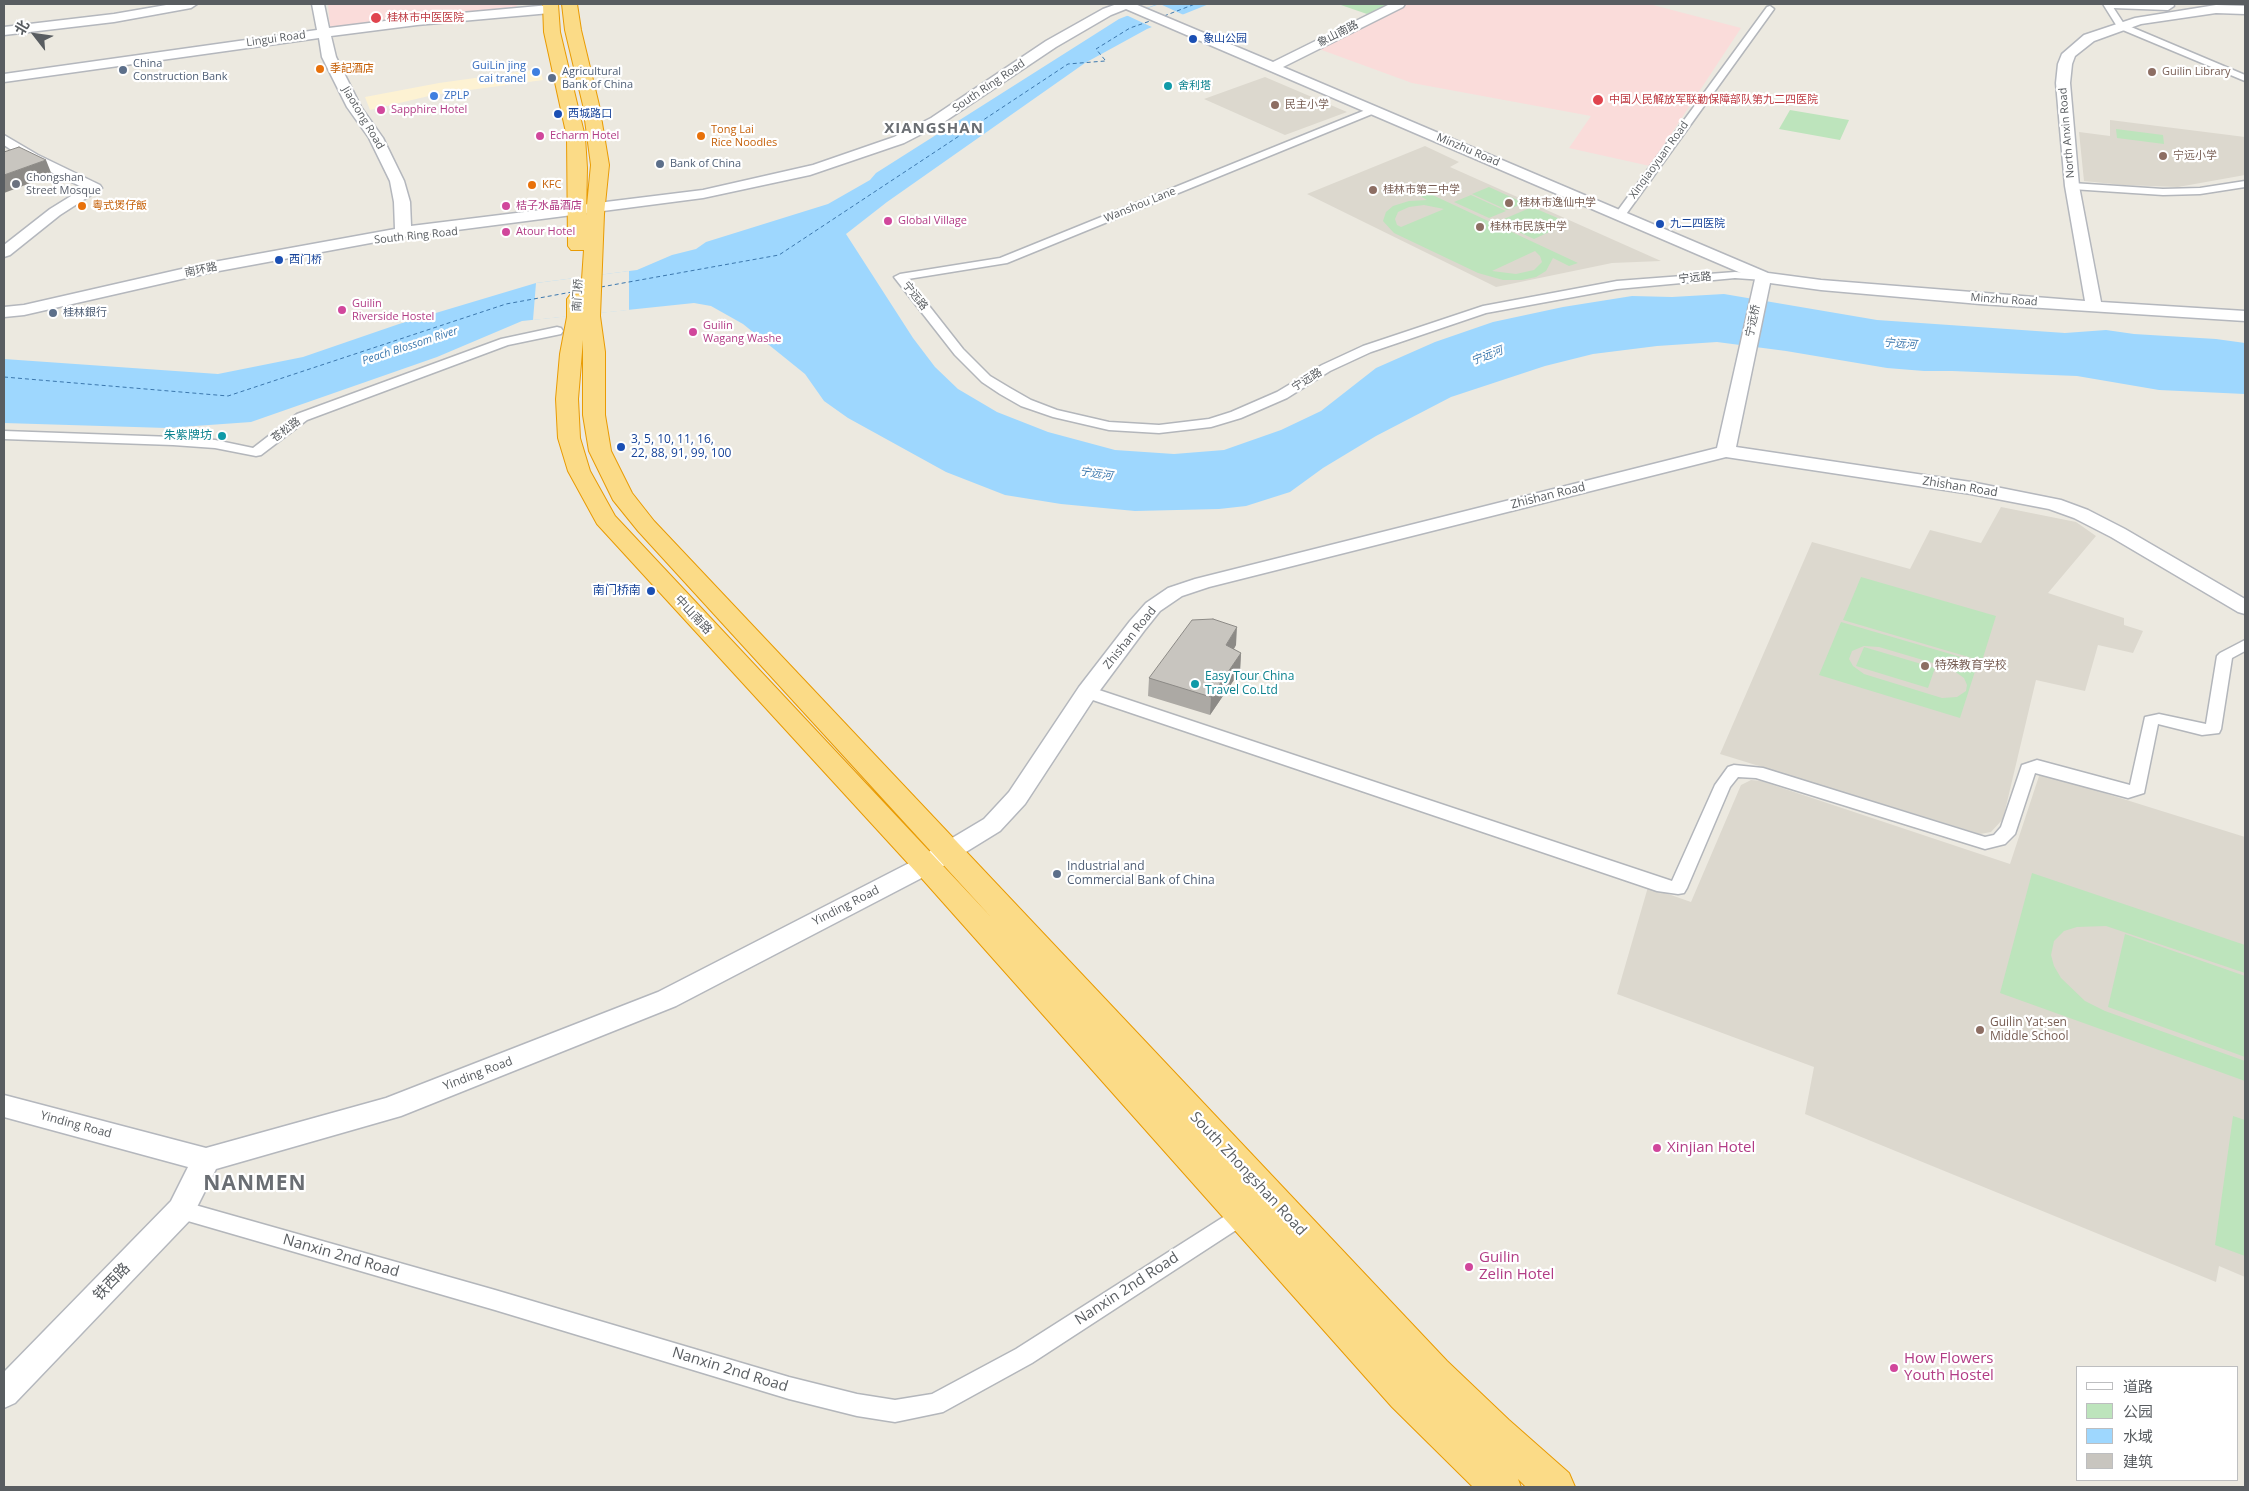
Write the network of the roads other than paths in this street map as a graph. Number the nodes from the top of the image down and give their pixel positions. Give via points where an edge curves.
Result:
1 (191, 4) edge
2 (318, 4) edge
3 (569, 4) edge
4 (1398, 4) edge
5 (2107, 4) edge
6 (2113, 4) edge
7 (1134, 5) edge
8 (550, 6) edge
9 (1770, 9) dead end
10 (2216, 9) junction
11 (2245, 10) edge
12 (1175, 22) junction
13 (2120, 26) junction
14 (4, 31) edge
15 (324, 33) junction
16 (1278, 64) junction
17 (4, 78) edge
18 (2245, 78) edge
19 (1374, 110) junction
20 (4, 139) edge
21 (2245, 184) edge
22 (2072, 186) junction
23 (585, 212) junction
24 (1621, 213) junction
25 (403, 232) junction
26 (356, 242) junction
27 (4, 252) edge
28 (900, 277) joint
29 (1761, 285) junction
30 (47, 305) junction
31 (2094, 306) junction
32 (4, 308) edge
33 (4, 312) edge
34 (583, 316) junction
35 (2245, 316) edge
36 (557, 331) dead end
37 (4, 435) edge
38 (1726, 451) junction
39 (2245, 608) edge
40 (2245, 645) edge
41 (1087, 692) junction
42 (937, 858) junction
43 (4, 1106) edge
44 (206, 1160) junction
45 (180, 1210) junction
46 (1242, 1215) junction
47 (4, 1393) edge
48 (1501, 1487) edge
49 (1555, 1487) edge

1 - 14 street via 114,18
2 - 15 street, Jiaotong Road
3 - 23 highway via 591,105 600,166
4 - 16 street, 象山南路
5 - 13 street
6 - 10 street
7 - 12 street
7 - 23 street, South Ring Road via 1100,16 1051,44 936,121 890,144 773,182 706,198
8 - 15 street, Lingui Road
8 - 23 highway via 552,32 576,137
9 - 24 street, Xinqiaoyuan Road
10 - 11 street, North Anxin Road
10 - 13 street, North Anxin Road
12 - 16 street, Minzhu Road
12 - 19 street, Minzhu Road
13 - 18 street
13 - 22 street, North Anxin Road via 2089,38 2073,50 2065,64 2063,83
15 - 17 street, Lingui Road
15 - 25 street, Jiaotong Road via 329,57 397,181 402,202
16 - 24 street, Minzhu Road
19 - 24 street, Minzhu Road
19 - 28 street, Wanshou Lane via 1003,262
20 - 27 street via 33,158 95,188 54,212
21 - 22 street via 2200,191 2163,192
22 - 31 street, North Anxin Road
23 - 25 street, South Ring Road
23 - 26 street, South Ring Road
23 - 34 highway, 南门桥
24 - 29 street, Minzhu Road
25 - 26 street, South Ring Road
26 - 30 street, 南环路 via 208,268
28 - 29 street, 宁远路 via 959,352 986,379 1005,391 1053,413 1108,426 1158,429 1211,423 1236,415 1282,395 1326,368 1368,349 1483,310 1616,285 1735,275
29 - 31 street, Minzhu Road via 1821,285
29 - 38 street, 宁远桥
30 - 32 street, 南环路
30 - 33 street, 南环路
31 - 35 street, Minzhu Road
34 - 42 highway via 595,352 593,396 598,441 605,465 621,495
34 - 42 highway, 中山南路 via 570,354 569,438 579,471 605,519
36 - 37 street, 苍松路 via 505,342 302,418 256,452 215,444
38 - 39 street, Zhishan Road via 1971,488 2054,504 2118,533
38 - 41 street, Zhishan Road via 1175,592 1153,607
40 - 41 street via 2225,656 2213,729 2202,730 2159,719 2151,721 2138,789 2128,792 2037,766 2028,768 2009,830 1999,840 1985,843 1757,772 1734,772 1723,785 1678,888 1663,886
41 - 42 street, Zhishan Road via 1017,798 992,825
42 - 44 street, Yinding Road via 667,999 391,1108
42 - 46 highway
42 - 49 highway, South Zhongshan Road via 1434,1373
43 - 44 street, Yinding Road
44 - 45 street, 铁西路
45 - 46 street, Nanxin 2nd Road via 789,1388 895,1412 935,1404 976,1384
45 - 47 street, 铁西路
46 - 48 highway via 1406,1394

